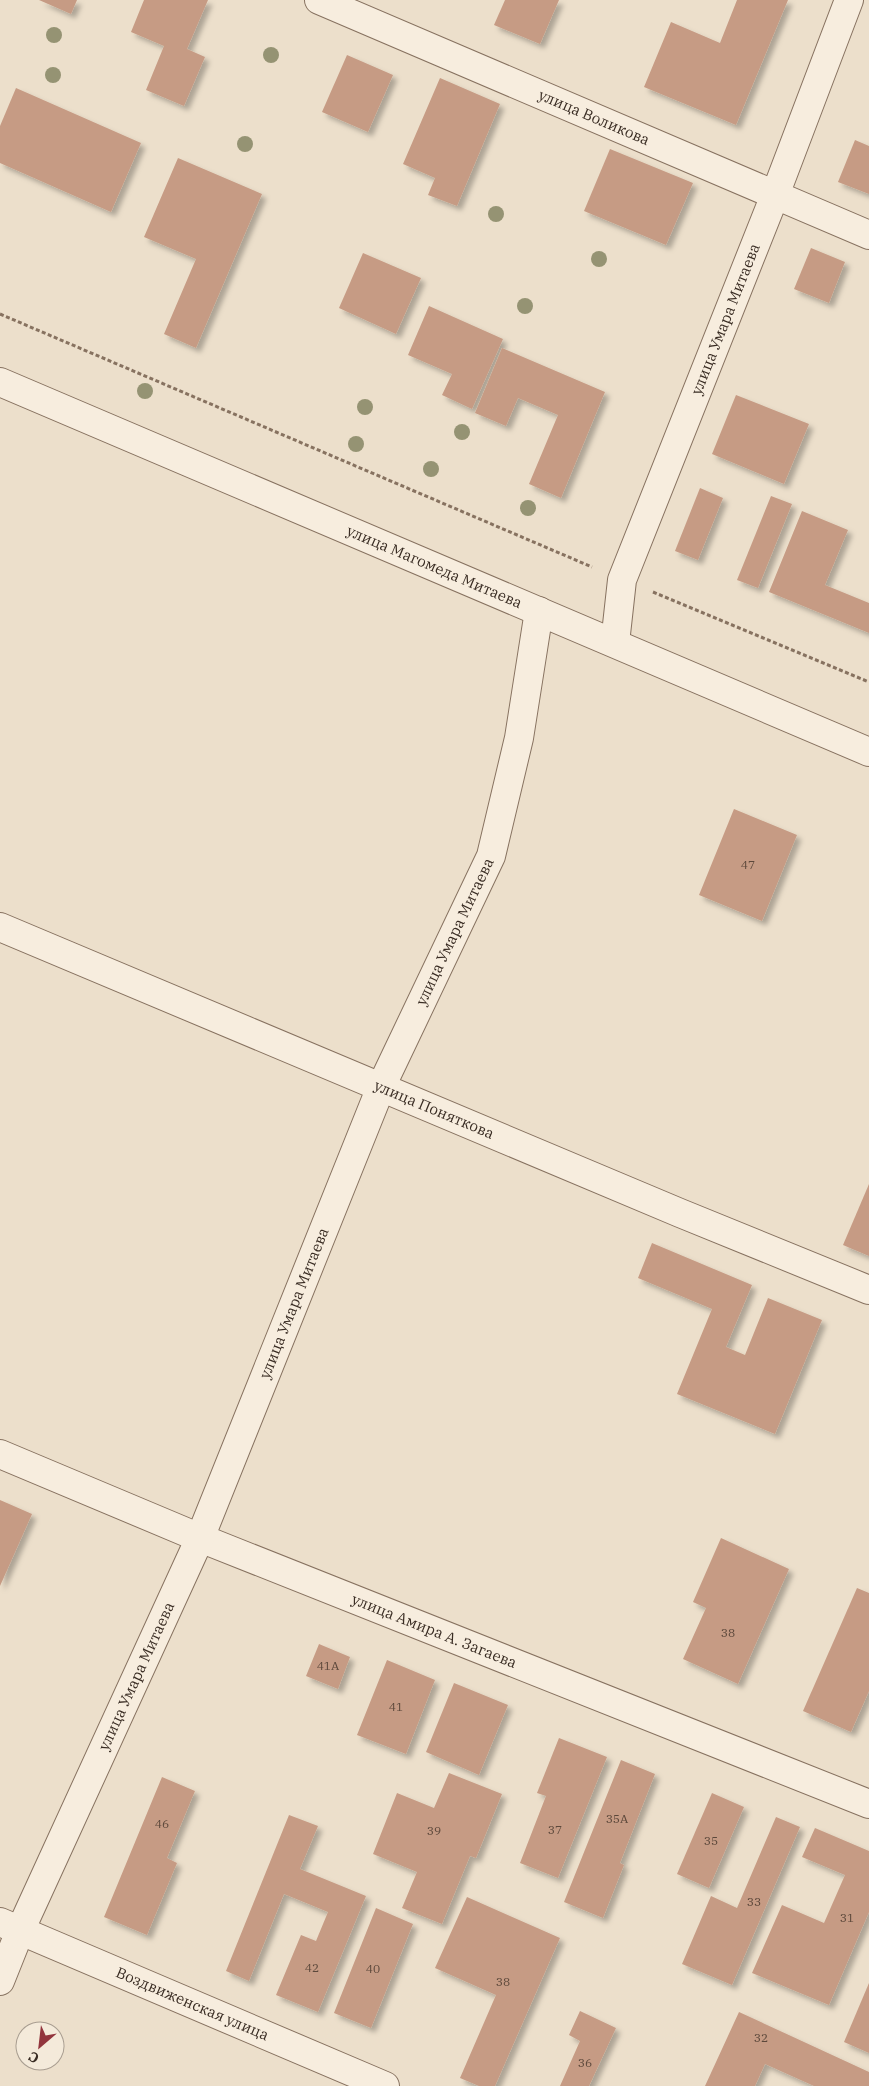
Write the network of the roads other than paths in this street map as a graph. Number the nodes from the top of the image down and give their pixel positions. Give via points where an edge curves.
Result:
1 (319, 0) edge
2 (849, 0) edge
3 (775, 195) junction
4 (869, 235) edge
5 (0, 382) edge
6 (539, 611) junction
7 (615, 643) junction
8 (869, 752) edge
9 (0, 928) edge
10 (381, 1087) junction
11 (869, 1290) edge
12 (0, 1454) edge
13 (200, 1538) junction
14 (869, 1804) edge
15 (10, 1926) edge
16 (0, 1982) edge
17 (385, 2086) edge

1 - 3 street, улица Воликова
2 - 3 street, улица Умара Митаева
3 - 4 street, улица Воликова
3 - 7 street, улица Умара Митаева via 622,580
5 - 6 street, улица Магомеда Митаева
6 - 7 street, улица Магомеда Митаева
6 - 10 street, улица Умара Митаева via 518,738 491,856
7 - 8 street, улица Магомеда Митаева
9 - 10 street, улица Поняткова
10 - 11 street, улица Поняткова
10 - 13 street, улица Умара Митаева
12 - 13 street, улица Амира А. Загаева
13 - 14 street, улица Амира А. Загаева
13 - 15 street, улица Умара Митаева
15 - 16 street, улица Умара Митаева
15 - 17 street, Воздвиженская улица

